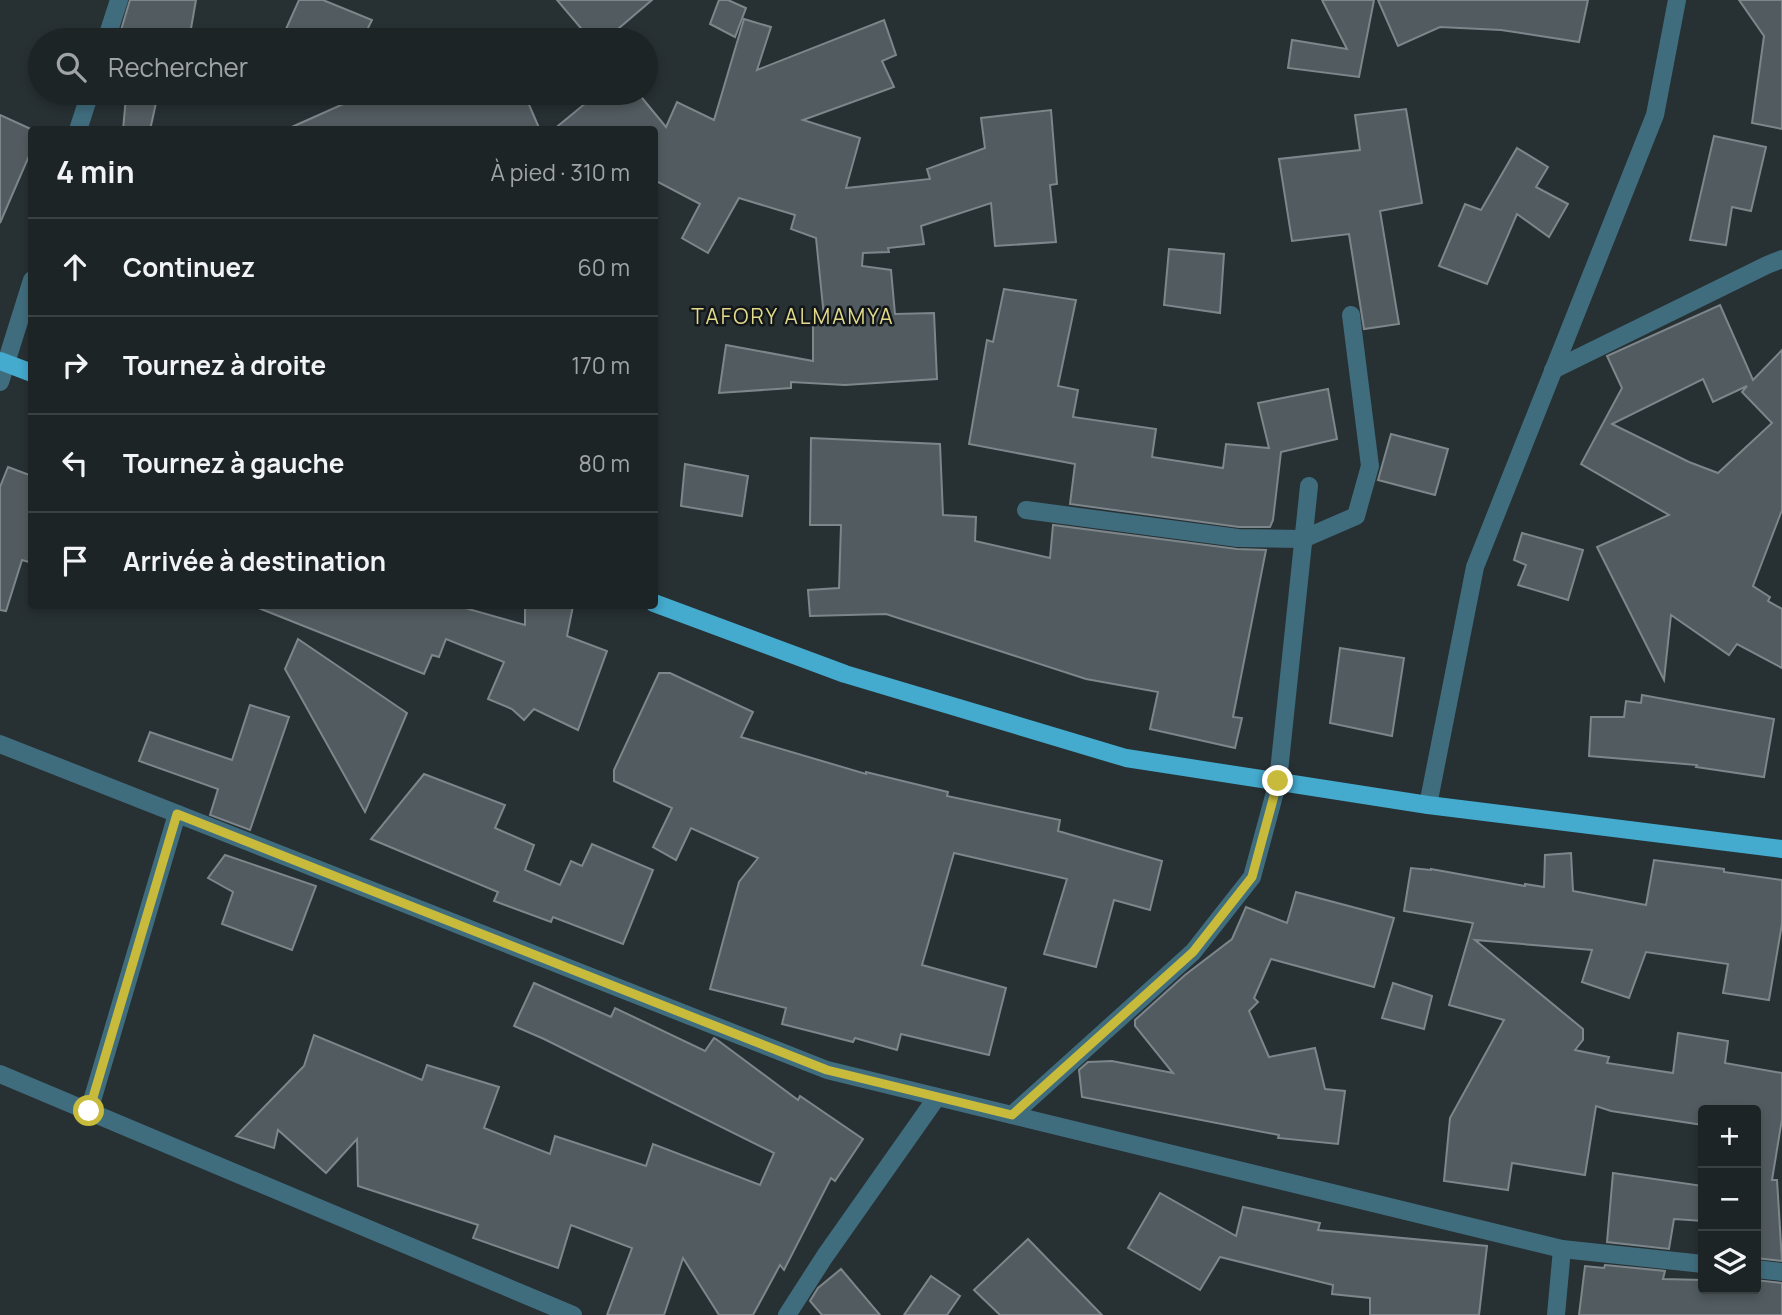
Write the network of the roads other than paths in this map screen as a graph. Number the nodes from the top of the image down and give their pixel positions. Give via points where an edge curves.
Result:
1 (119, 0) edge
2 (1677, 0) edge
3 (110, 28) edge
4 (86, 105) edge
5 (79, 126) edge
6 (1782, 260) edge
7 (28, 291) edge
8 (1351, 315) dead end
9 (3, 362) edge
10 (1553, 370) junction
11 (28, 371) edge
12 (0, 382) edge
13 (1309, 486) dead end
14 (1026, 510) dead end
15 (1303, 538) junction
16 (658, 604) edge
17 (0, 744) edge
18 (1278, 781) junction
19 (1428, 804) junction
20 (177, 814) junction
21 (1782, 849) edge
22 (0, 1074) edge
23 (937, 1097) junction
24 (89, 1111) junction
25 (1012, 1115) junction
26 (1562, 1249) junction
27 (1698, 1263) edge
28 (1761, 1270) edge
29 (1782, 1272) edge
30 (573, 1315) edge
31 (787, 1315) edge
32 (1556, 1315) edge

1 - 3 street
2 - 10 street via 1655,115
4 - 5 street
6 - 10 street
7 - 9 street
8 - 15 street via 1370,466 1356,516
9 - 11 main road
9 - 12 street
10 - 19 street via 1475,567
13 - 15 street
14 - 15 street via 1238,538
15 - 18 street
16 - 18 main road via 845,674 1126,758
17 - 20 street
18 - 19 main road
18 - 25 street via 1252,877 1193,952
19 - 21 main road
20 - 23 street via 827,1070
20 - 24 street
22 - 24 street
23 - 25 street
23 - 31 street
24 - 30 street
25 - 26 street
26 - 27 street
26 - 32 street
28 - 29 street

